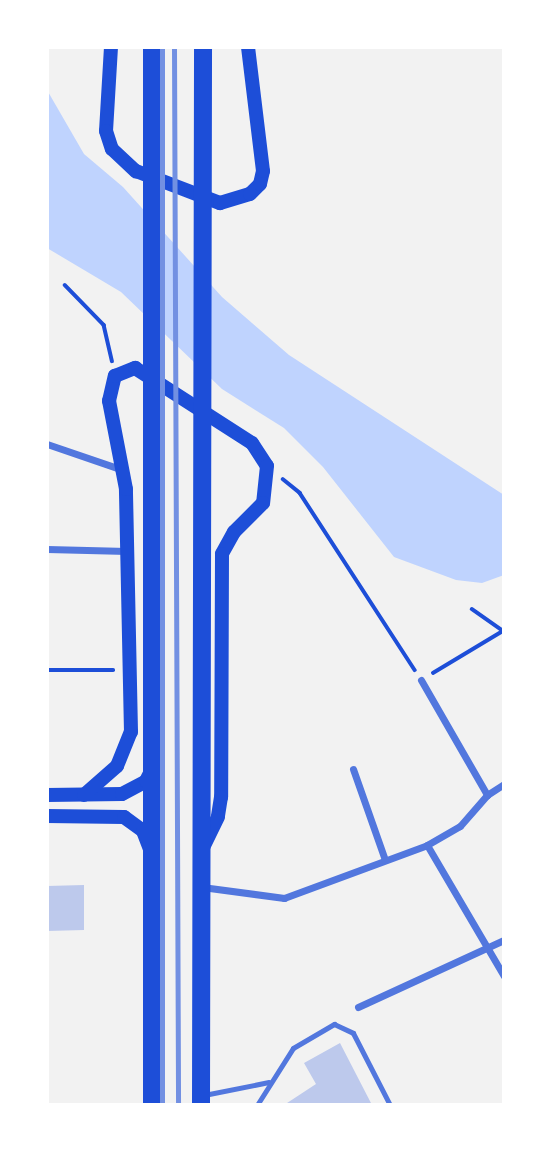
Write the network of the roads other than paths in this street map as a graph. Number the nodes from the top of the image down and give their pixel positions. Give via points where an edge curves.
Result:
1 (111, 47) edge
2 (152, 47) edge
3 (202, 47) edge
4 (248, 47) edge
5 (47, 444) edge
6 (123, 470) junction
7 (47, 550) edge
8 (127, 551) junction
9 (421, 680) road end
10 (152, 769) junction
11 (354, 769) dead end
12 (504, 784) edge
13 (47, 795) edge
14 (84, 795) junction
15 (487, 795) junction
16 (47, 816) edge
17 (428, 845) junction
18 (202, 850) junction
19 (152, 853) junction
20 (385, 860) junction
21 (202, 887) junction
22 (504, 940) edge
23 (490, 946) junction
24 (504, 976) edge
25 (358, 1007) dead end
26 (269, 1082) junction
27 (201, 1100) edge
28 (152, 1105) edge
29 (257, 1105) edge
30 (390, 1105) edge

1 - 4 main road via 106,131 112,149 136,171 220,203 250,194 260,184 263,171
2 - 10 main road
3 - 18 main road
5 - 6 street
6 - 8 main road
6 - 18 main road via 109,401 115,376 124,369 145,370 252,443 267,466 263,503 234,532 222,554 221,797 218,817
7 - 8 street
8 - 14 main road via 128,749 117,766
9 - 15 street
10 - 14 main road via 146,780 122,794
10 - 19 main road
11 - 20 street
12 - 15 street
13 - 14 main road
15 - 17 street via 460,826
16 - 19 main road via 124,817 143,831
17 - 20 street
17 - 23 street
18 - 21 main road
19 - 28 main road
20 - 21 street via 284,898
21 - 27 main road
22 - 23 street
23 - 24 street
23 - 25 street
26 - 27 lane
26 - 29 lane
26 - 30 lane via 290,1051 308,1036 334,1024 345,1026

